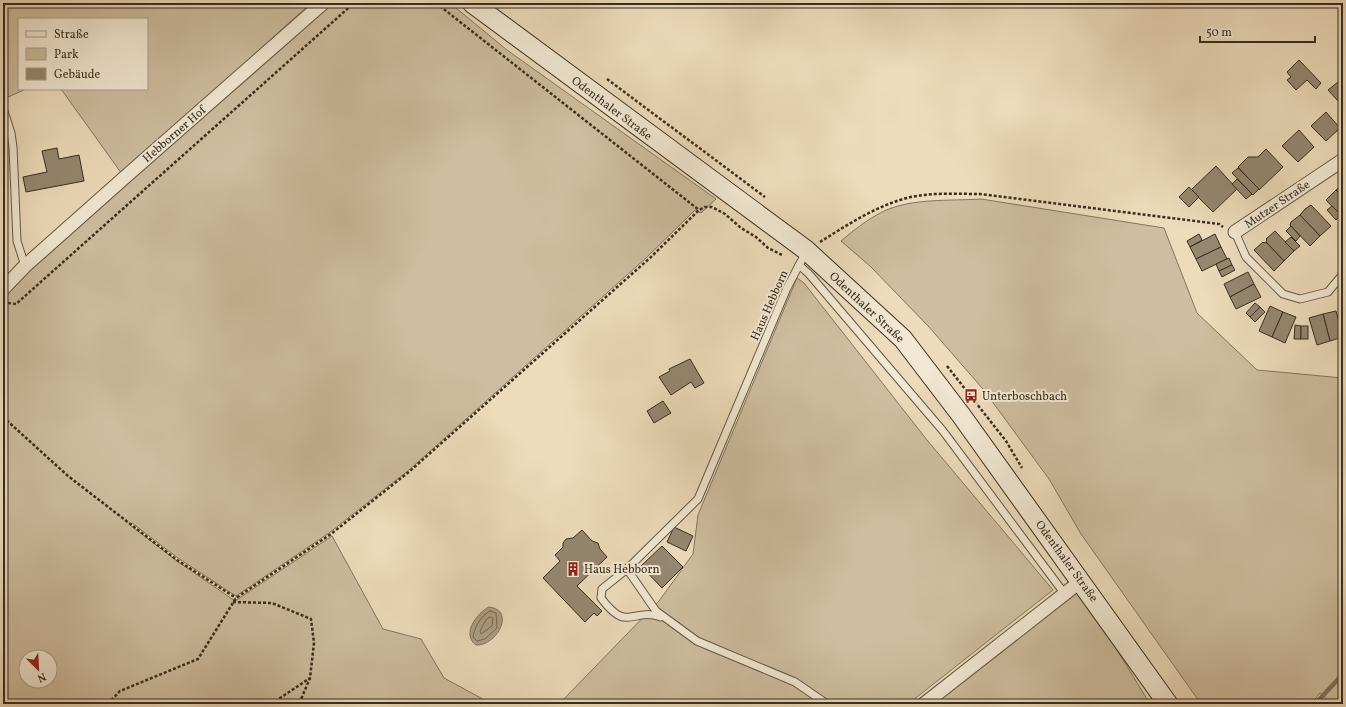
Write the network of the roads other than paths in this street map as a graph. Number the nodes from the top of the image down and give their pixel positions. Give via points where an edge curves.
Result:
1 (323, 3) edge
2 (472, 3) edge
3 (3, 108) edge
4 (1343, 160) edge
5 (1235, 232) joint
6 (803, 258) junction
7 (26, 266) junction
8 (1343, 274) edge
9 (3, 289) edge
10 (627, 569) junction
11 (1081, 580) junction
12 (1064, 593) junction
13 (664, 618) junction
14 (827, 704) edge
15 (924, 704) edge
16 (1168, 704) edge

1 - 7 street, Hebborner Hof
2 - 6 main road, Odenthaler Straße
3 - 7 lane via 13,147 17,241
4 - 5 street, Mutzer Straße
5 - 8 lane, Mutzer Straße via 1246,256 1283,294 1300,299 1328,292
6 - 10 lane, Haus Hebborn via 718,447 698,499
6 - 11 main road, Odenthaler Straße via 903,339
6 - 12 lane via 810,274 943,431
7 - 9 street, Hebborner Hof
10 - 13 lane, Haus Hebborn
10 - 13 lane, Haus Hebborn via 602,589 601,598 618,616 653,614
11 - 12 street
11 - 16 main road, Odenthaler Straße
12 - 15 street
13 - 14 lane, Haus Hebborn via 697,641 795,682

